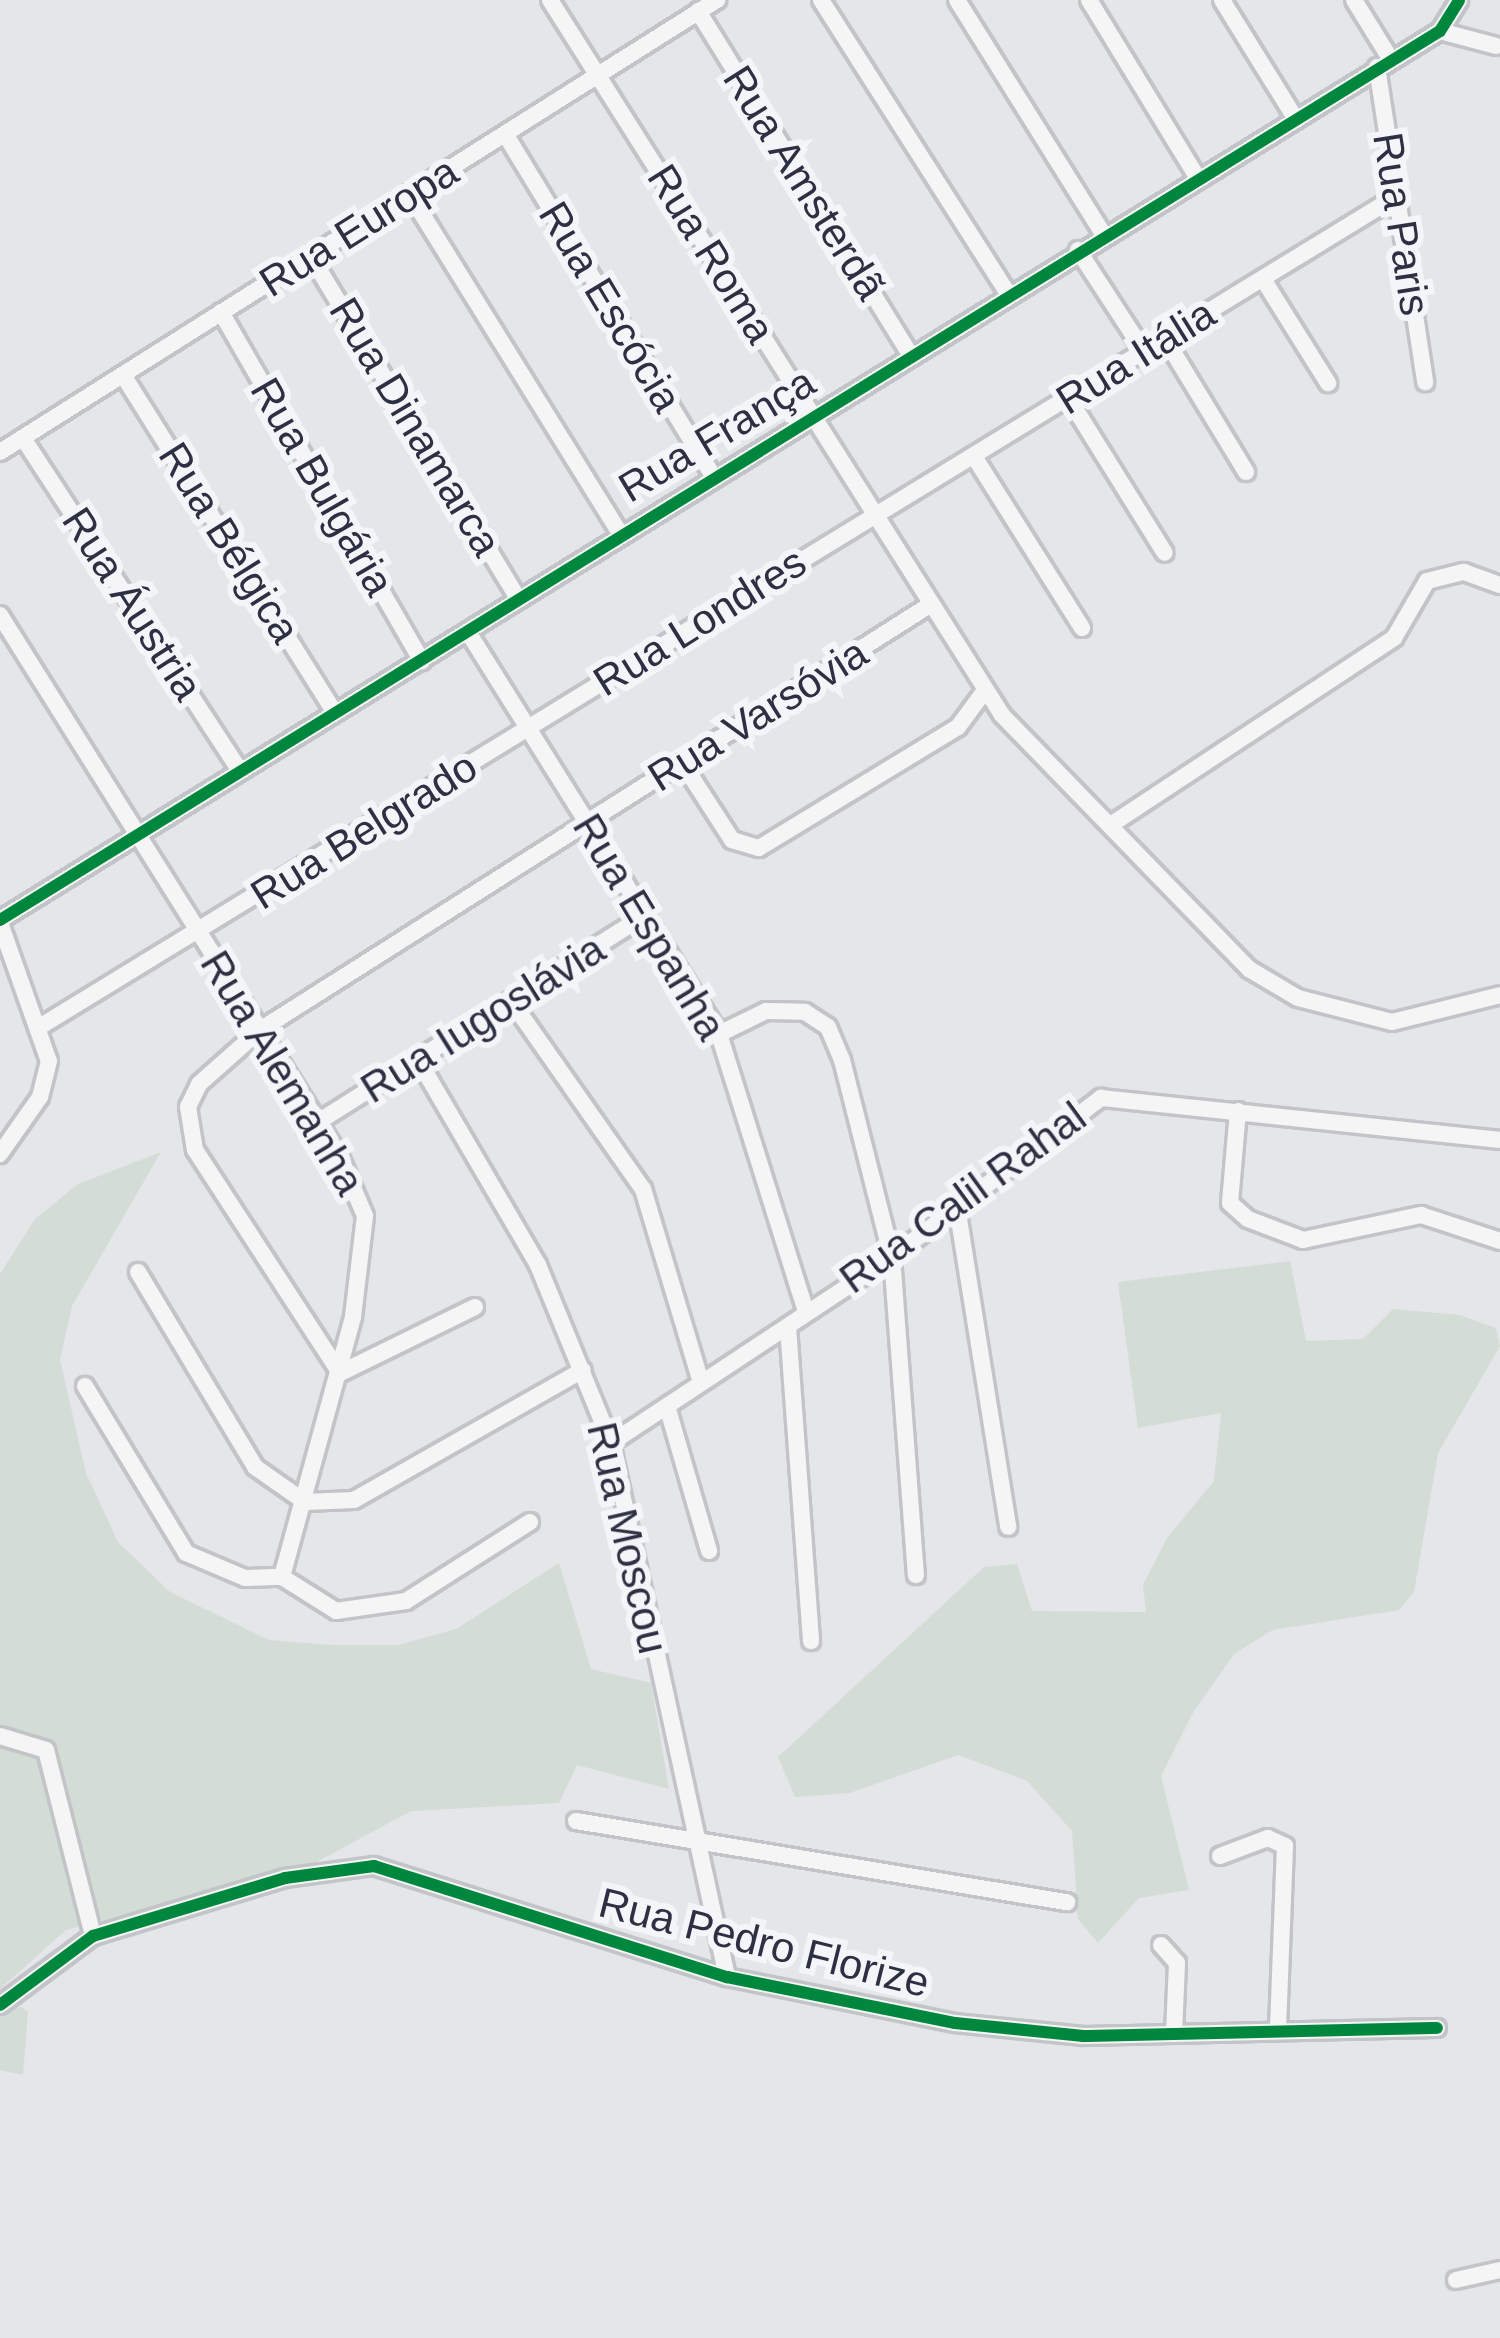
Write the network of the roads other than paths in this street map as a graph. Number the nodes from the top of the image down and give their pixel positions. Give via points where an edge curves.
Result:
1 (550, 0) edge
2 (717, 0) edge
3 (821, 0) edge
4 (957, 0) edge
5 (1089, 0) edge
6 (1222, 0) edge
7 (1354, 0) edge
8 (1459, 0) edge
9 (698, 11) junction
10 (1440, 31) junction
11 (1496, 46) dead end
12 (1384, 63) junction
13 (599, 76) junction
14 (1294, 116) junction
15 (507, 137) junction
16 (1197, 177) junction
17 (410, 193) junction
18 (1397, 196) junction
19 (1102, 234) junction
20 (1078, 250) junction
21 (310, 255) junction
22 (1263, 279) junction
23 (1008, 294) junction
24 (221, 312) junction
25 (1164, 337) junction
26 (1143, 350) junction
27 (911, 356) junction
28 (123, 375) junction
29 (1425, 382) dead end
30 (1328, 383) dead end
31 (1070, 399) junction
32 (814, 419) junction
33 (23, 438) junction
34 (0, 452) edge
35 (975, 458) junction
36 (1246, 472) dead end
37 (712, 476) junction
38 (873, 515) junction
39 (619, 532) junction
40 (1165, 553) dead end
41 (1500, 585) edge
42 (520, 600) junction
43 (928, 606) junction
44 (0, 615) edge
45 (1082, 628) dead end
46 (468, 632) junction
47 (422, 661) junction
48 (983, 693) junction
49 (334, 710) junction
50 (528, 728) junction
51 (685, 766) junction
52 (240, 771) junction
53 (586, 820) junction
54 (1112, 824) junction
55 (138, 837) junction
56 (646, 915) junction
57 (0, 922) edge
58 (200, 935) junction
59 (1500, 995) edge
60 (514, 1005) junction
61 (41, 1025) junction
62 (260, 1030) junction
63 (719, 1034) junction
64 (420, 1063) junction
65 (1238, 1111) junction
66 (318, 1122) junction
67 (1500, 1141) edge
68 (0, 1154) edge
69 (957, 1208) junction
70 (1500, 1241) edge
71 (892, 1257) junction
72 (138, 1272) dead end
73 (475, 1307) dead end
74 (806, 1311) junction
75 (788, 1327) junction
76 (584, 1370) junction
77 (340, 1373) junction
78 (701, 1382) junction
79 (85, 1386) dead end
80 (667, 1406) junction
81 (611, 1443) junction
82 (305, 1502) junction
83 (530, 1522) dead end
84 (1008, 1527) dead end
85 (709, 1550) dead end
86 (916, 1575) dead end
87 (282, 1577) junction
88 (811, 1641) dead end
89 (0, 1736) edge
90 (576, 1821) dead end
91 (701, 1845) junction
92 (1220, 1856) dead end
93 (1067, 1902) dead end
94 (93, 1936) junction
95 (1161, 1945) dead end
96 (727, 1977) junction
97 (0, 2005) edge
98 (1278, 2027) junction
99 (1437, 2028) dead end
100 (1174, 2034) junction
101 (1500, 2270) edge
102 (1456, 2280) dead end

1 - 13 street, Rua Roma
2 - 9 street, Rua Europa
3 - 23 street
4 - 19 street
5 - 16 street
6 - 14 street
7 - 12 street
8 - 10 street, Rua França
9 - 13 street, Rua Europa
9 - 27 street, Rua Amsterdã
10 - 11 street
10 - 12 street, Rua França
12 - 14 street, Rua França
12 - 18 street, Rua Paris
13 - 15 street, Rua Europa
13 - 32 street, Rua Roma
14 - 16 street, Rua França
15 - 17 street, Rua Europa
15 - 37 street, Rua Escócia
16 - 19 street, Rua França
17 - 21 street, Rua Europa
17 - 39 street
18 - 22 street, Rua Itália
18 - 29 street, Rua Paris
19 - 20 street, Rua França
20 - 23 street, Rua França
20 - 26 street
21 - 24 street, Rua Europa
21 - 42 street, Rua Dinamarca
22 - 25 street, Rua Itália
22 - 30 street
23 - 27 street, Rua França
24 - 28 street, Rua Europa
24 - 47 street, Rua Bulgária
25 - 26 street, Rua Itália
25 - 36 street
26 - 31 street, Rua Itália
27 - 32 street, Rua França
28 - 33 street, Rua Europa
28 - 49 street, Rua Bélgica
31 - 35 street, Rua Itália
31 - 40 street
32 - 37 street, Rua França
32 - 38 street, Rua Roma
33 - 34 street, Rua Europa
33 - 52 street, Rua Áustria
35 - 38 street, Rua Itália
35 - 45 street
37 - 39 street, Rua França
38 - 43 street, Rua Roma
38 - 50 street, Rua Londres
39 - 42 street, Rua França
41 - 54 street via 1464,572 1427,581 1394,638
42 - 46 street, Rua França
43 - 48 street, Rua Roma
43 - 51 street, Rua Varsóvia
44 - 55 street, Rua Alemanha
46 - 47 street, Rua França
46 - 50 street, Rua Espanha
47 - 49 street, Rua França
48 - 51 street via 958,727 759,848 732,840
48 - 54 street, Rua Roma
49 - 52 street, Rua França
50 - 53 street, Rua Espanha
50 - 58 street, Rua Belgrado
51 - 53 street, Rua Varsóvia
52 - 55 street, Rua França
53 - 56 street, Rua Espanha
53 - 62 street, Rua Varsóvia
54 - 59 street, Rua Roma via 1250,969 1298,998 1392,1022
55 - 57 street, Rua França
55 - 58 street, Rua Alemanha
56 - 60 street, Rua Iugoslávia
56 - 63 street, Rua Espanha
57 - 61 street
58 - 61 street, Rua Belgrado
58 - 62 street, Rua Alemanha
60 - 64 street, Rua Iugoslávia
60 - 78 street via 643,1189
61 - 68 street via 47,1080
62 - 66 street, Rua Alemanha
62 - 77 street, Rua Varsóvia via 199,1084 187,1131
63 - 71 street via 788,1009 828,1028
63 - 74 street, Rua Espanha
64 - 66 street, Rua Iugoslávia
64 - 76 street, Rua Moscou via 538,1265
65 - 67 street, Rua Calil Rahal
65 - 69 street, Rua Calil Rahal via 1101,1098
65 - 70 street via 1230,1203 1248,1219 1303,1240 1421,1215
66 - 77 street, Rua Alemanha via 365,1216
69 - 71 street, Rua Calil Rahal
69 - 84 street
71 - 74 street, Rua Calil Rahal
71 - 86 street
72 - 82 street via 255,1467
73 - 77 street
74 - 75 street, Rua Calil Rahal
75 - 78 street, Rua Calil Rahal
75 - 88 street
76 - 81 street, Rua Moscou
76 - 82 street via 354,1500
77 - 82 street, Rua Alemanha
78 - 80 street, Rua Calil Rahal
79 - 87 street via 186,1553 244,1578
80 - 81 street, Rua Calil Rahal
80 - 85 street
81 - 91 street, Rua Moscou
82 - 87 street, Rua Alemanha
83 - 87 street via 382,1611 336,1611
89 - 94 street via 46,1750
90 - 91 street
91 - 93 street
91 - 96 street, Rua Moscou
92 - 98 street via 1268,1838 1285,1846
94 - 96 street, Rua Pedro Florize via 286,1878 374,1866
94 - 97 street, Rua Pedro Florize
95 - 100 street via 1177,1963
96 - 100 street, Rua Pedro Florize via 955,2023
98 - 99 street, Rua Pedro Florize
98 - 100 street, Rua Pedro Florize
101 - 102 street

